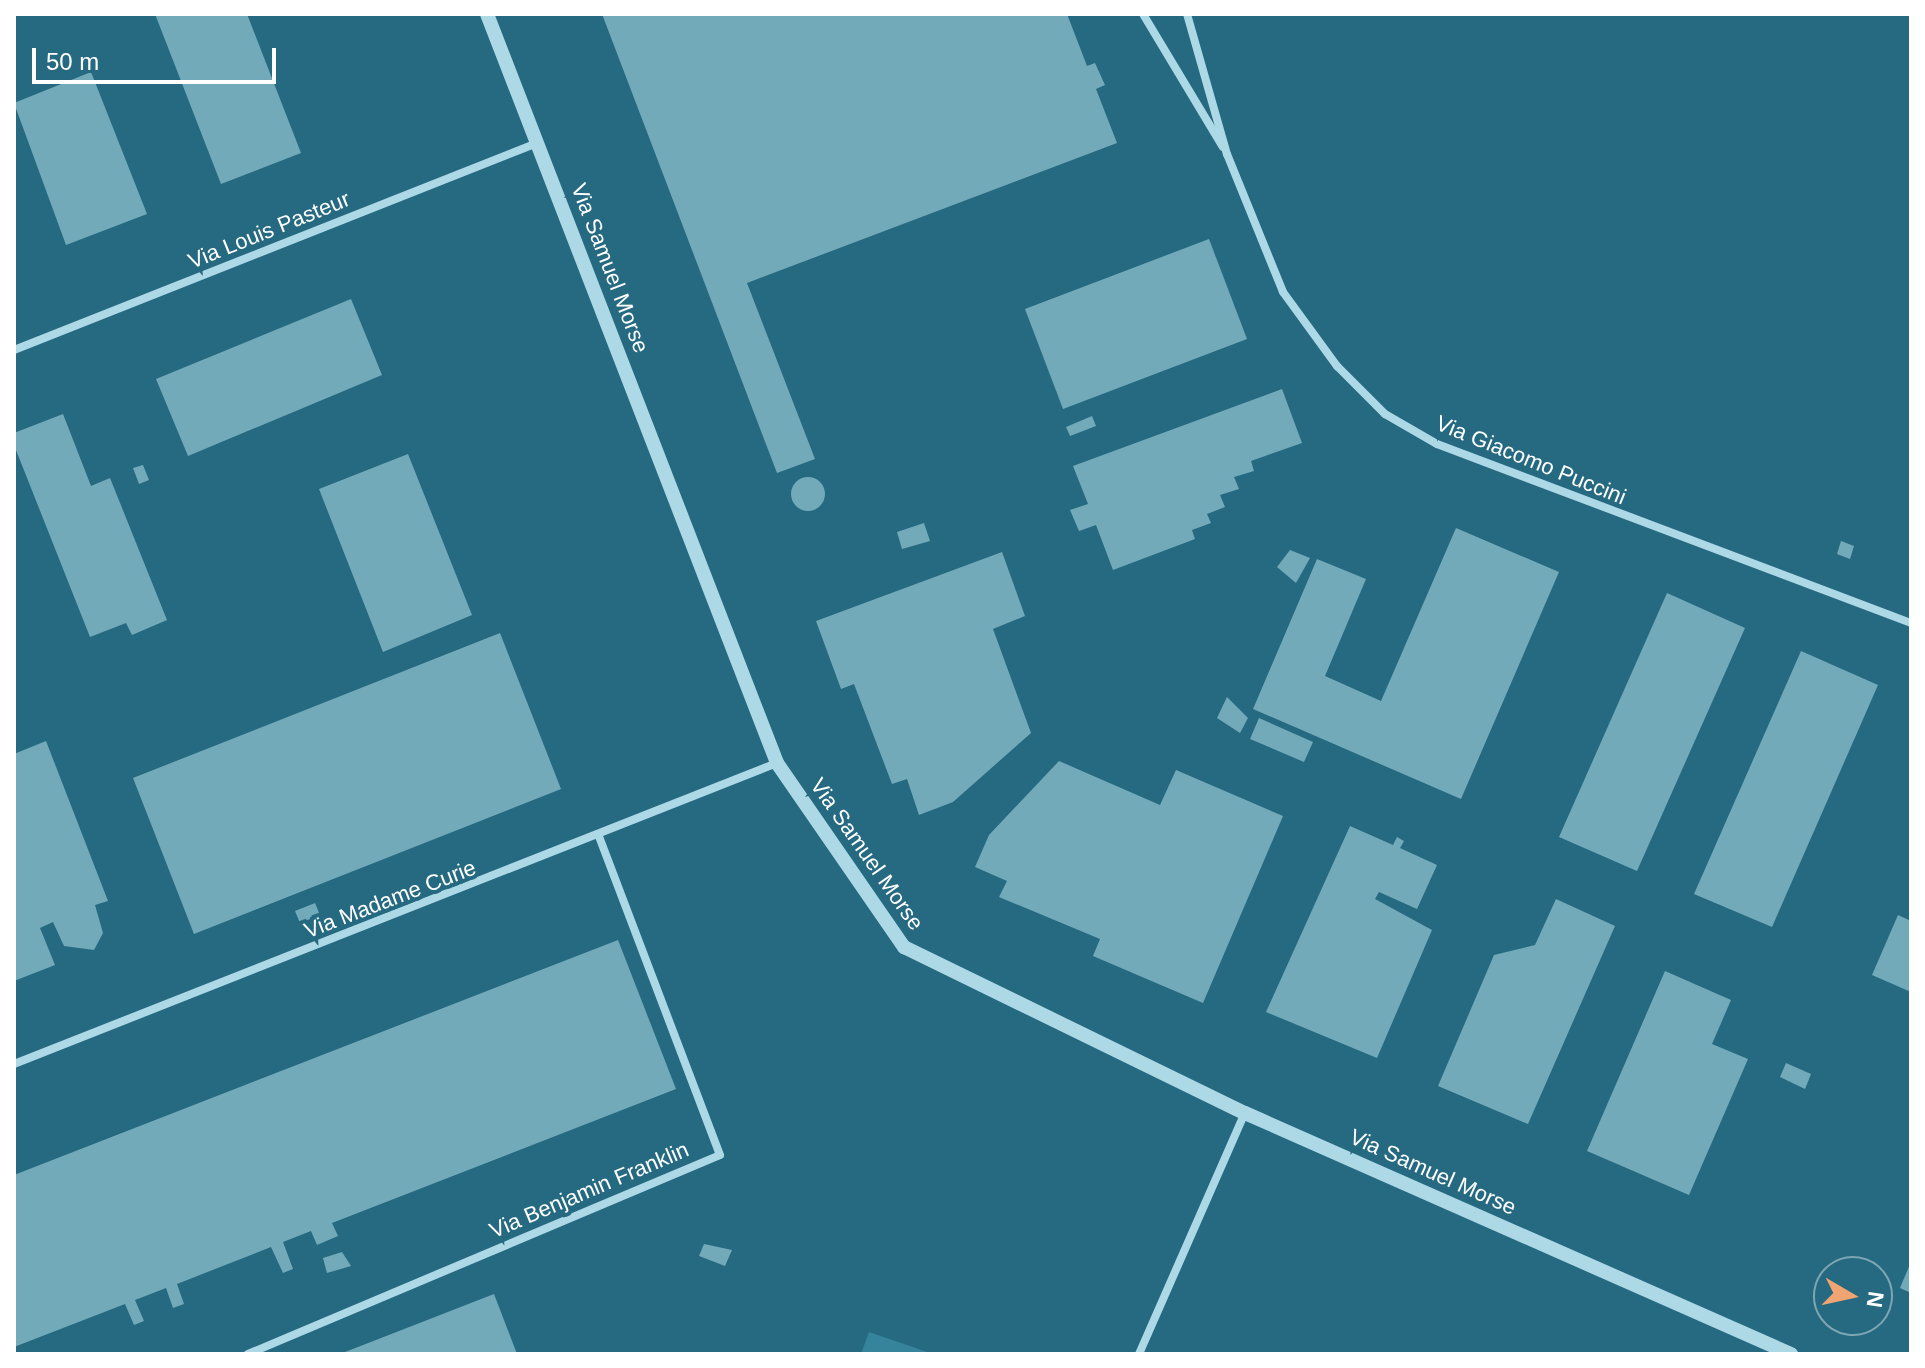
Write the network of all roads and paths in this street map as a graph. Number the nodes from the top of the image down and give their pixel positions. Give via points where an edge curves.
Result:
1 (487, 14) edge
2 (1143, 14) edge
3 (1187, 14) edge
4 (538, 143) junction
5 (1227, 154) junction
6 (14, 350) edge
7 (1911, 623) edge
8 (777, 763) junction
9 (599, 837) junction
10 (14, 1064) edge
11 (1245, 1113) junction
12 (248, 1354) edge
13 (1139, 1354) edge
14 (1791, 1354) edge

1 - 4 street, Via Samuel Morse
2 - 5 street, Via Giacomo Puccini
3 - 5 street, Via Giacomo Puccini
4 - 6 street, Via Louis Pasteur
4 - 8 street, Via Samuel Morse
5 - 7 street, Via Giacomo Puccini via 1283,292 1337,366 1385,414 1437,444
8 - 9 street, Via Madame Curie
8 - 11 street, Via Samuel Morse via 904,947
9 - 10 street, Via Madame Curie
9 - 12 street, Via Benjamin Franklin via 720,1155
11 - 13 street
11 - 14 street, Via Samuel Morse

